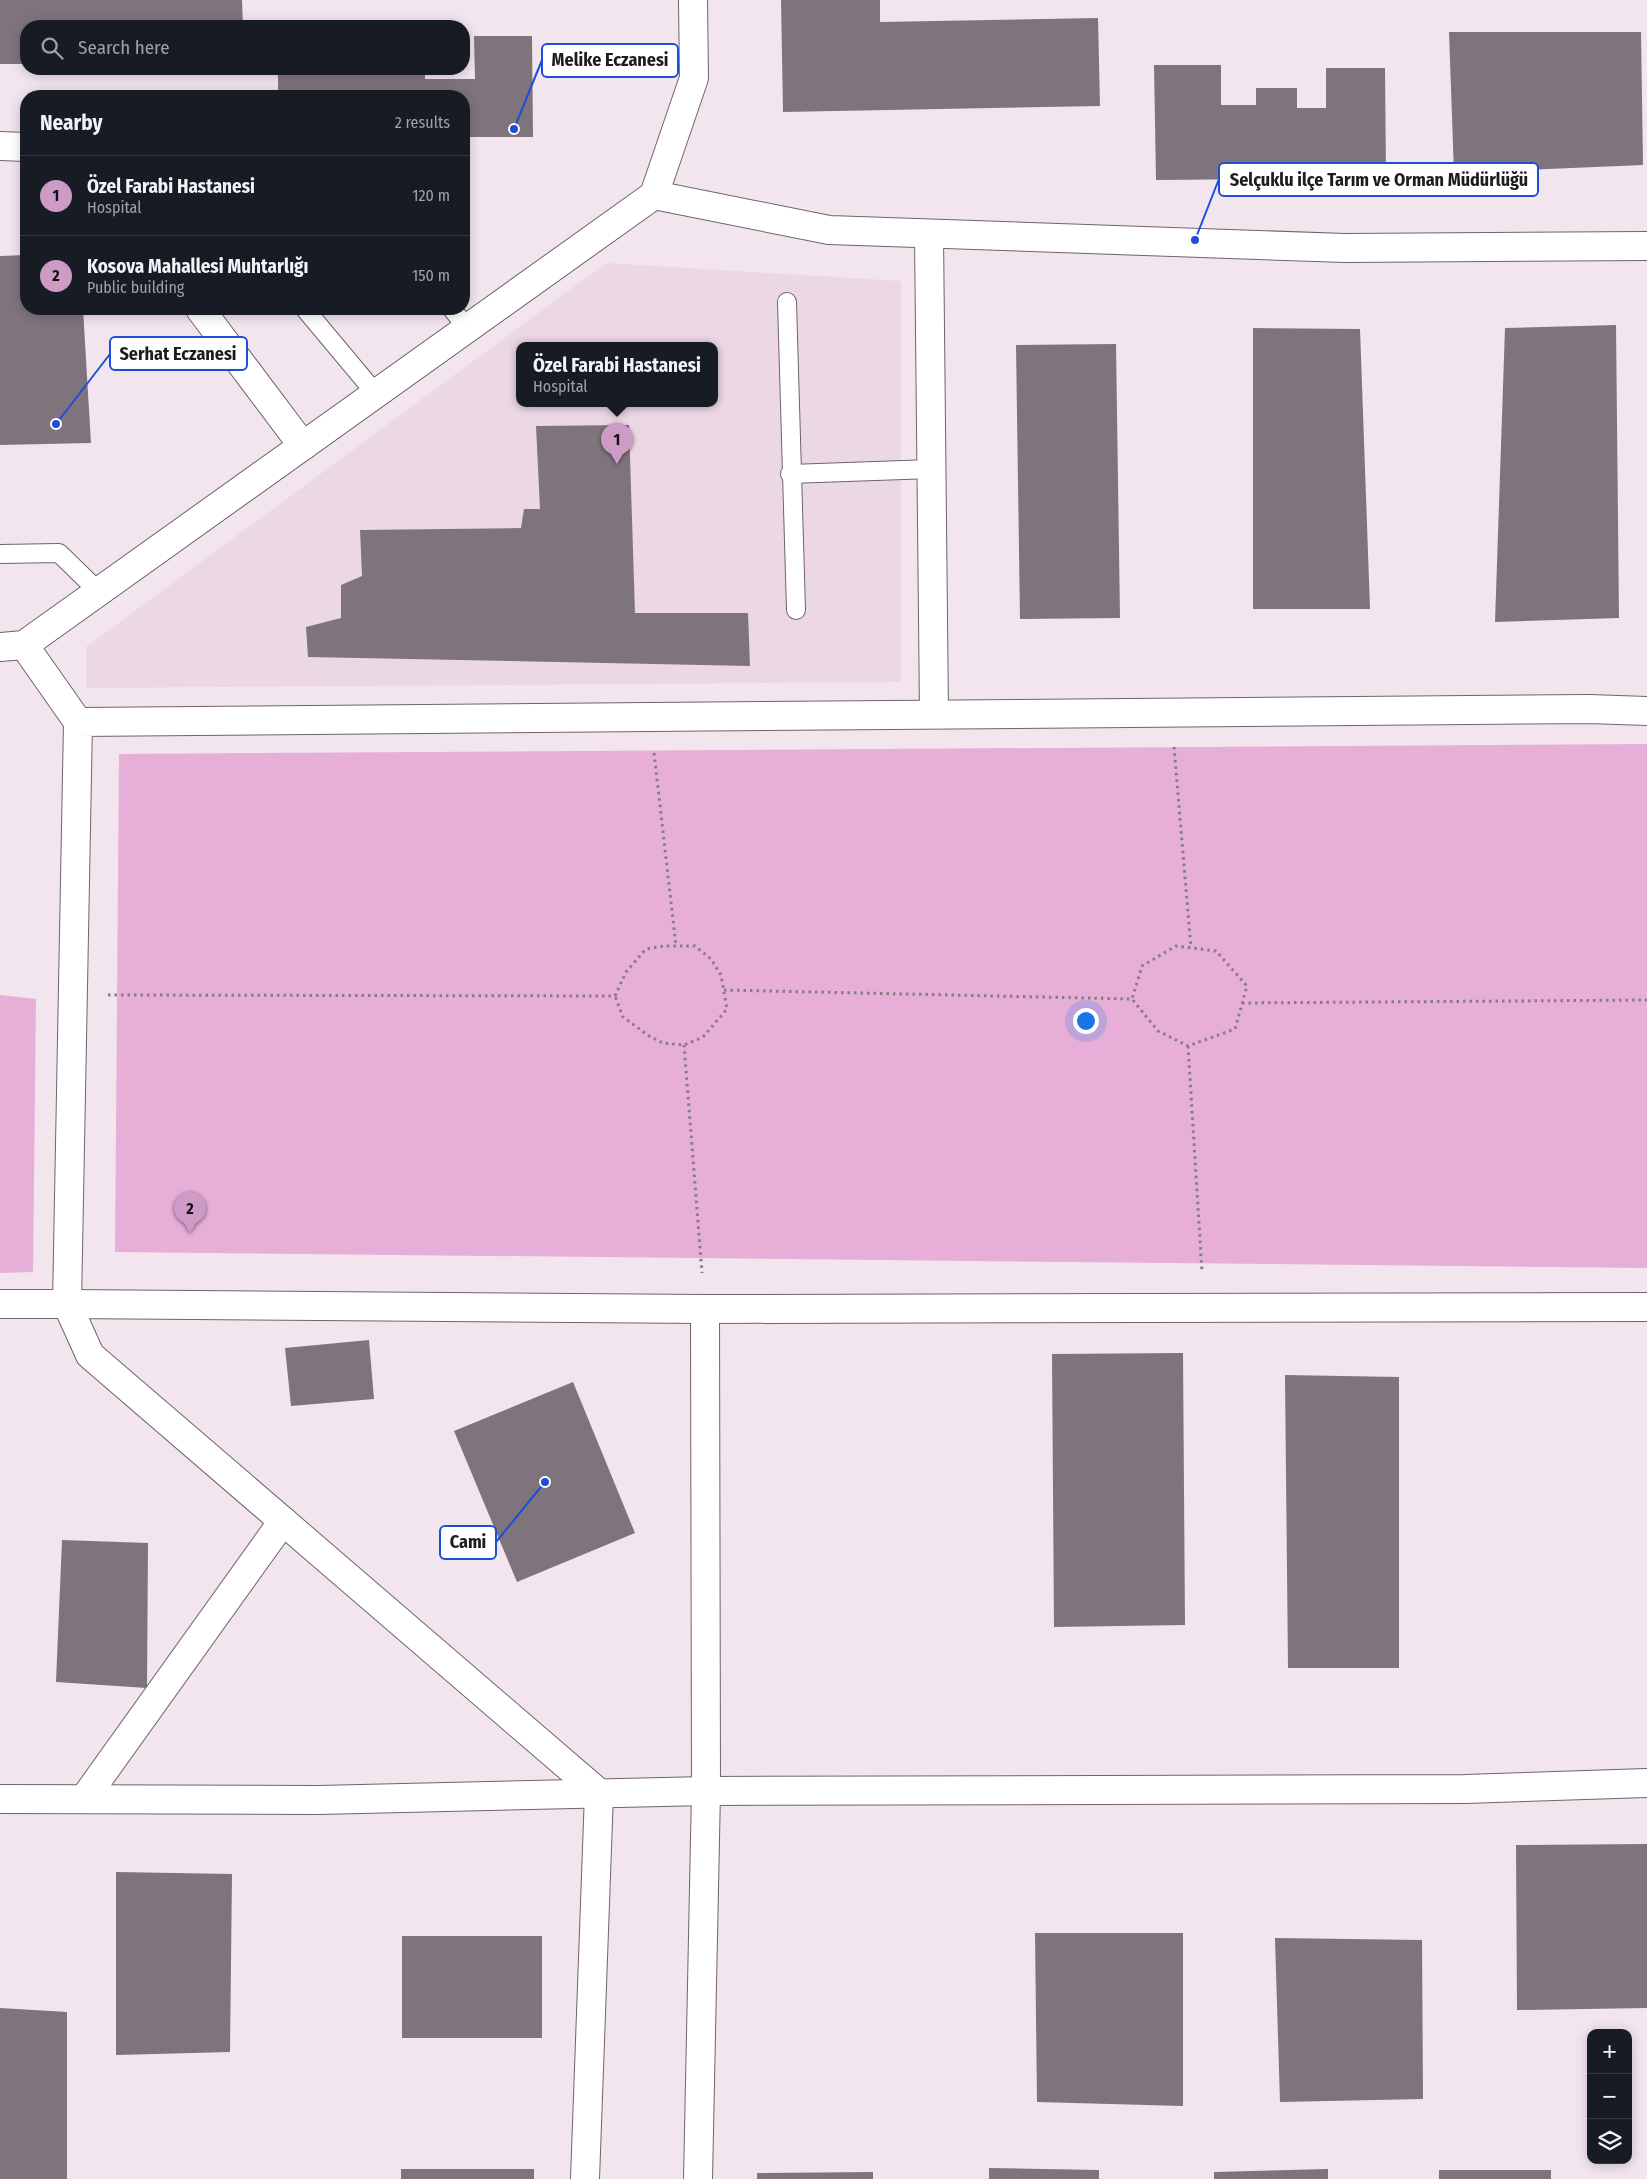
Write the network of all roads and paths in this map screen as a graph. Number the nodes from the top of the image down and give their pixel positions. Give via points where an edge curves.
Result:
1 (693, 0) edge
2 (0, 146) edge
3 (20, 147) edge
4 (654, 195) junction
5 (929, 234) junction
6 (1647, 246) edge
7 (787, 302) dead end
8 (470, 313) edge
9 (204, 315) edge
10 (309, 315) edge
11 (460, 319) edge
12 (376, 394) junction
13 (302, 446) junction
14 (932, 469) junction
15 (790, 474) junction
16 (0, 554) edge
17 (99, 592) junction
18 (796, 610) dead end
19 (12, 646) edge
20 (1647, 711) edge
21 (1171, 712) junction
22 (934, 714) junction
23 (650, 716) junction
24 (78, 722) junction
25 (676, 946) junction
26 (1191, 948) junction
27 (724, 990) junction
28 (73, 995) junction
29 (616, 996) junction
30 (1132, 998) junction
31 (1647, 1000) edge
32 (1242, 1003) junction
33 (684, 1044) junction
34 (1188, 1046) junction
35 (0, 1304) edge
36 (67, 1304) junction
37 (1647, 1307) edge
38 (1204, 1309) junction
39 (705, 1310) junction
40 (283, 1521) junction
41 (1647, 1783) edge
42 (706, 1791) junction
43 (599, 1793) junction
44 (0, 1799) edge
45 (84, 1799) junction
46 (585, 2179) edge
47 (698, 2179) edge

1 - 4 street via 694,78
2 - 3 street
4 - 5 street via 829,230
4 - 8 street
5 - 6 street via 1345,248
5 - 14 street
7 - 15 lane
9 - 13 street
10 - 12 lane
11 - 12 street
12 - 13 street
13 - 17 street
14 - 15 lane
14 - 22 street
15 - 18 lane
16 - 17 lane via 59,553
17 - 19 street
19 - 24 street
20 - 21 street
21 - 22 street
21 - 26 path
22 - 23 street
23 - 24 street
23 - 25 path
24 - 28 street
25 - 27 path via 695,946 711,959 721,974
25 - 29 path via 646,949 626,972
26 - 30 path via 1176,946 1142,966
26 - 32 path via 1216,951 1247,986
27 - 30 path
27 - 33 path via 727,1009 716,1024 704,1037
28 - 29 path
28 - 36 street
29 - 33 path via 623,1017 649,1036 663,1043
30 - 34 path via 1158,1031
31 - 32 path
32 - 34 path via 1235,1030
33 - 39 path
34 - 38 path
35 - 36 street
36 - 39 street
36 - 40 street via 90,1355
37 - 38 street
38 - 39 street
39 - 42 street
40 - 43 street
40 - 45 street
41 - 42 street via 1465,1789
42 - 43 street
42 - 47 street
43 - 45 street via 318,1800
43 - 46 street
44 - 45 street

